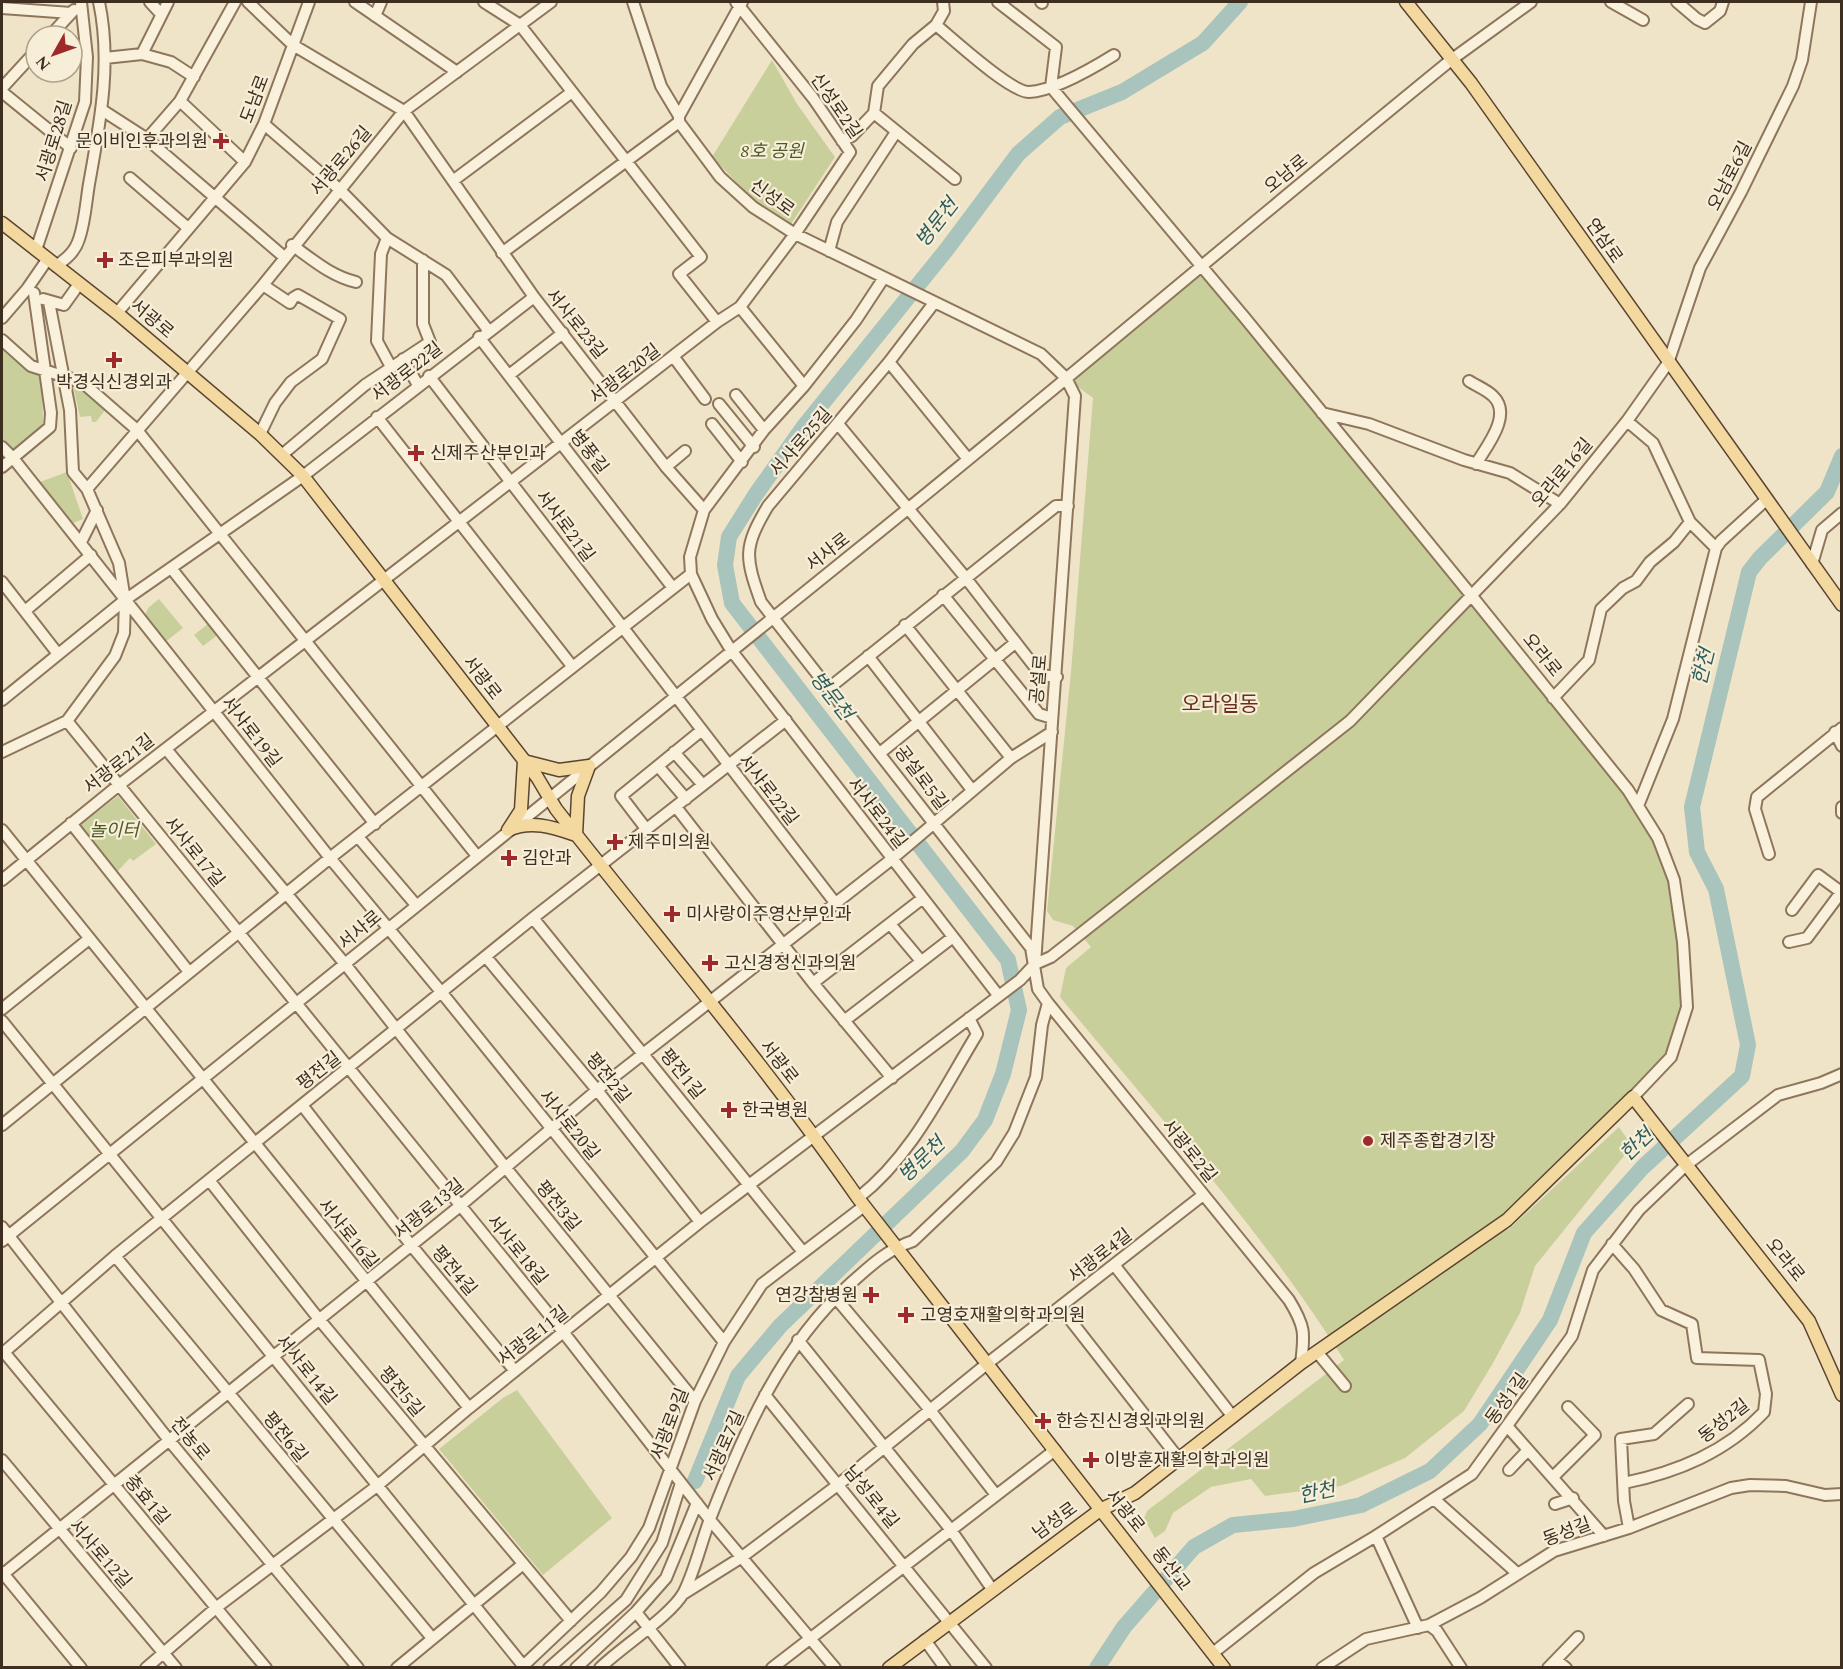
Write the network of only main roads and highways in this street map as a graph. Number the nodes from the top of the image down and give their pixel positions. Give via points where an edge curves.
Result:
1 (1406, 2) edge
2 (2, 223) edge
3 (1842, 605) edge
4 (524, 760) junction
5 (576, 835) junction
6 (1646, 1115) joint
7 (1836, 1371) edge
8 (1842, 1395) edge
9 (1100, 1510) junction
10 (1136, 1553) joint
11 (889, 1668) edge
12 (1224, 1668) edge

1 - 3 main road, 연삼로 via 1478,93
2 - 4 main road, 서광로 via 117,313 283,454
4 - 5 main road, 서광로
4 - 5 main road via 559,770 589,766 578,796
4 - 5 main road via 521,810 508,830 523,824 554,826
5 - 9 main road, 서광로 via 815,1137 864,1207
6 - 7 main road, 오라로 via 1809,1321
6 - 9 main road, 남성로 via 1633,1097 1507,1220 1301,1363 1135,1493
7 - 8 main road, 오라로
9 - 10 main road, 서광로
9 - 11 main road, 남성로
10 - 12 main road, 동산교

